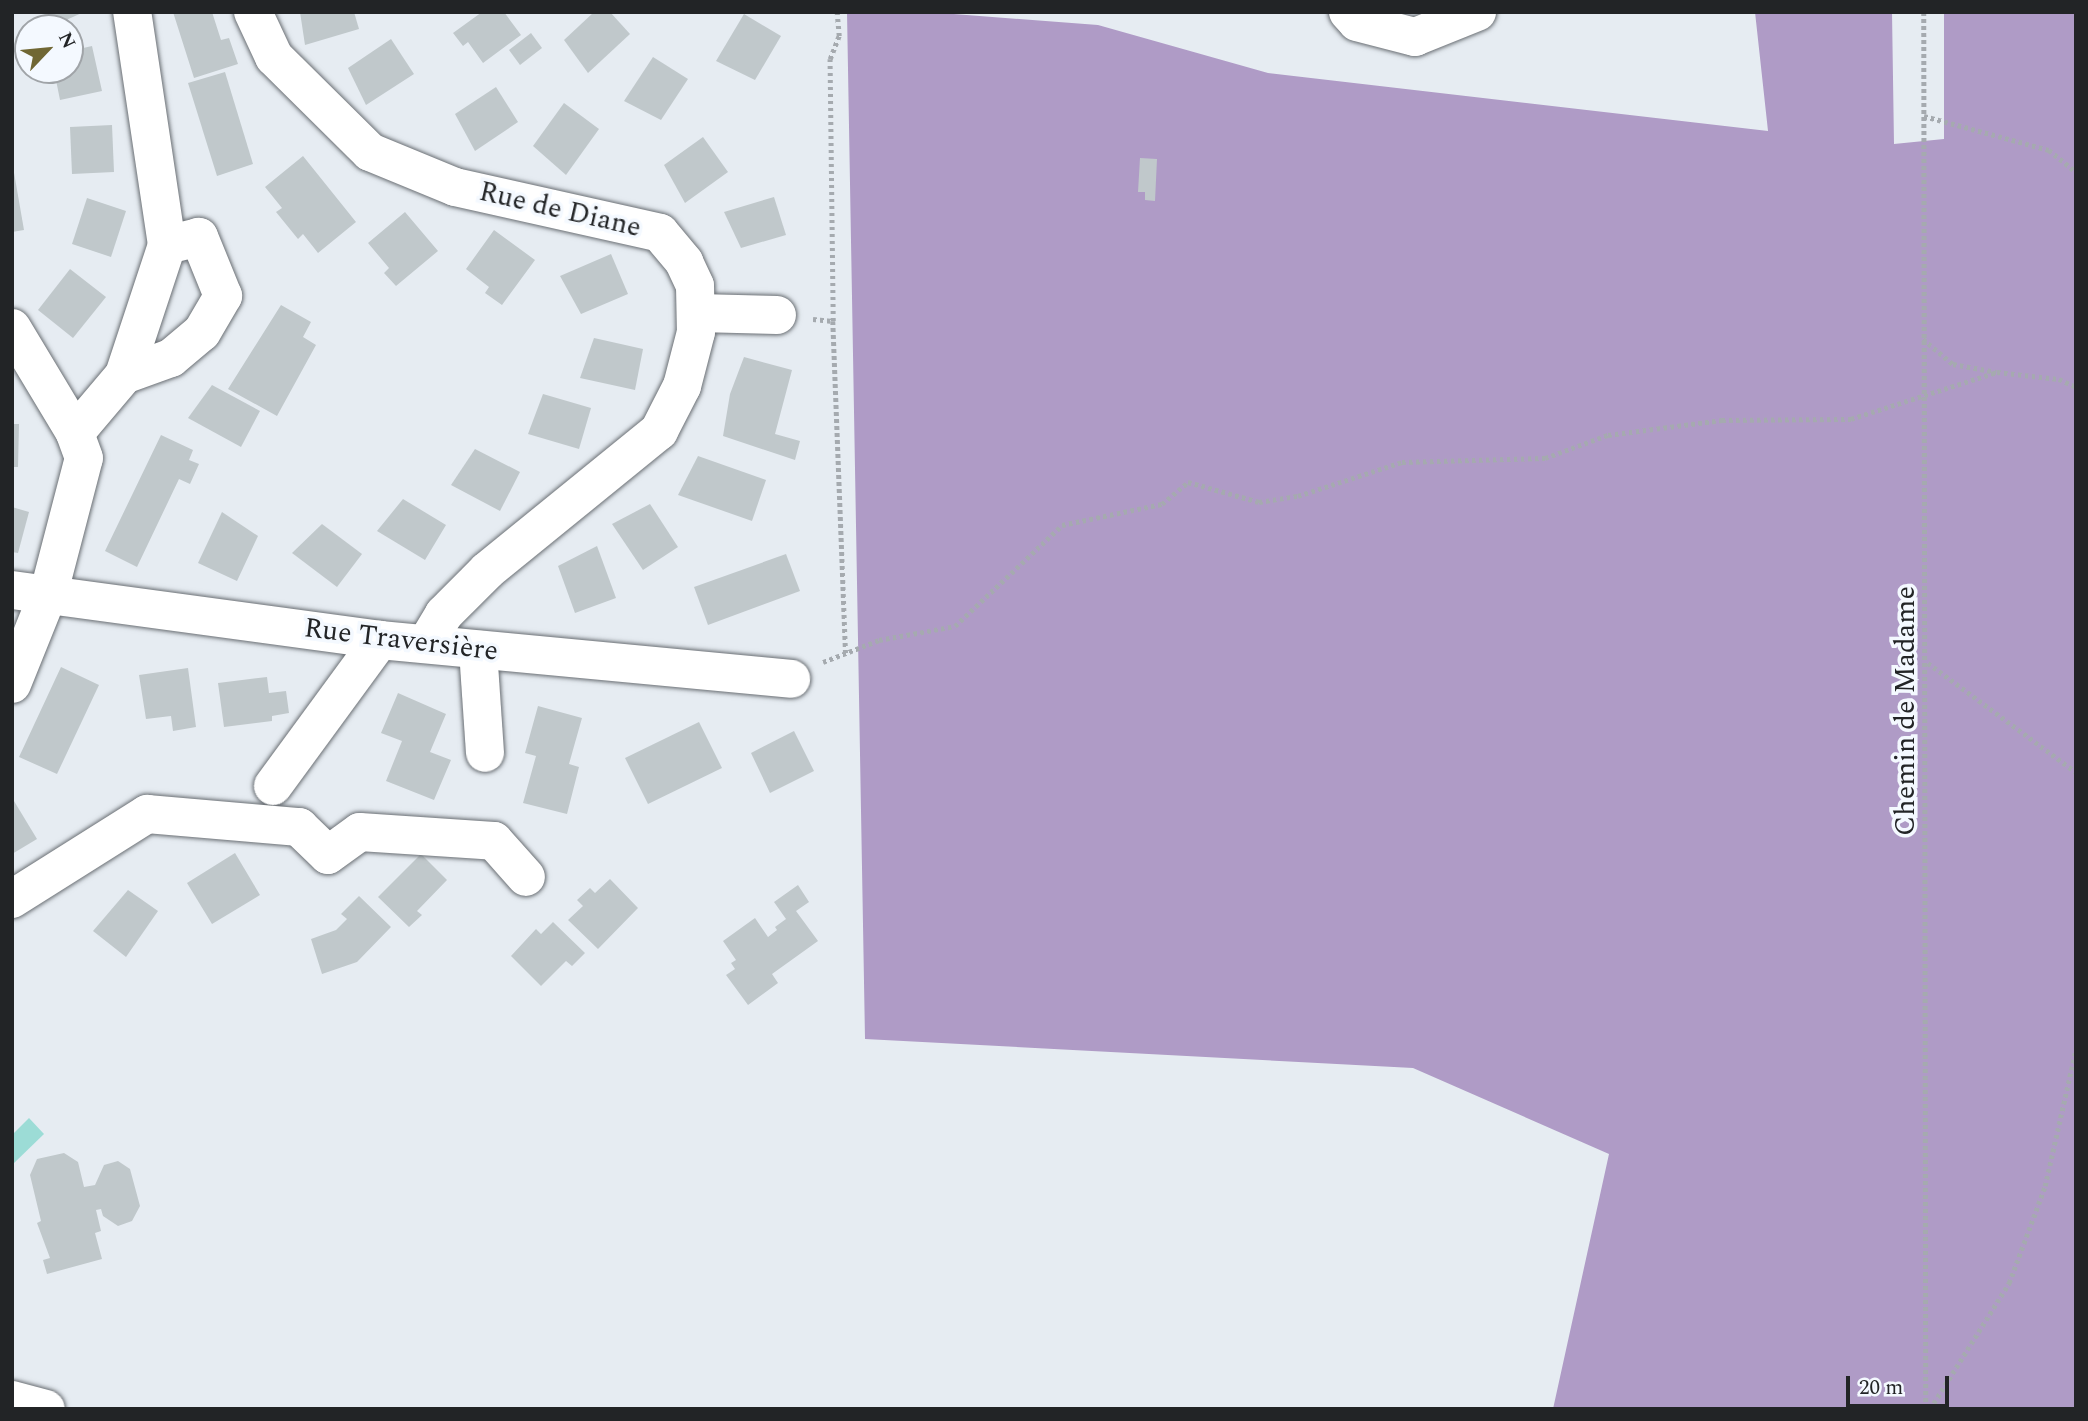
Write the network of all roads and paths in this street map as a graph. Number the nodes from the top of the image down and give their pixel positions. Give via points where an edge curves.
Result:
1 (132, 12) edge
2 (253, 12) edge
3 (837, 12) edge
4 (1348, 12) edge
5 (1476, 12) edge
6 (1924, 12) edge
7 (1924, 116) junction
8 (2076, 172) edge
9 (167, 245) junction
10 (698, 313) junction
11 (777, 315) joint
12 (833, 321) junction
13 (12, 328) edge
14 (1923, 339) junction
15 (1997, 372) junction
16 (124, 375) junction
17 (2076, 387) edge
18 (1923, 397) junction
19 (75, 433) junction
20 (31, 591) edge
21 (380, 640) junction
22 (427, 642) junction
23 (478, 650) junction
24 (846, 653) junction
25 (1928, 663) junction
26 (807, 671) joint
27 (12, 684) edge
28 (485, 753) dead end
29 (2076, 772) edge
30 (273, 786) dead end
31 (526, 877) dead end
32 (12, 899) edge
33 (2076, 1048) edge
34 (12, 1401) edge
35 (46, 1409) edge
36 (1928, 1409) edge

1 - 9 street
2 - 10 street, Rue de Diane via 274,57 370,152 455,187 660,233 684,262 695,286
3 - 12 path via 839,36 830,59
4 - 5 street via 1357,22 1415,37
6 - 7 path, Chemin de Madame
7 - 8 path via 2049,150
7 - 14 path, Chemin de Madame
9 - 16 street
9 - 16 street via 199,237 223,296 202,332 171,358
10 - 11 street
10 - 22 street, Rue de Diane via 682,386 659,430 486,571 444,614
11 - 12 path
12 - 24 path
13 - 19 street
14 - 15 path via 1953,364
14 - 18 path, Chemin de Madame
15 - 17 path via 2059,379
15 - 18 path
16 - 19 street
18 - 24 path via 1886,404 1851,419 1722,420 1608,435 1545,457 1402,462 1298,496 1259,502 1188,482 1162,504 1062,525 955,626 879,640
18 - 25 path, Chemin de Madame
19 - 20 street via 85,458
20 - 21 street, Rue Traversière
20 - 27 street
21 - 22 street, Rue Traversière
21 - 30 street
22 - 23 street, Rue Traversière
23 - 26 street, Rue Traversière
23 - 28 street
24 - 26 path
25 - 29 path
25 - 36 path, Chemin de Madame
31 - 32 street via 494,841 360,832 328,855 299,827 147,814
33 - 36 path via 2045,1186 2009,1283
34 - 35 street

